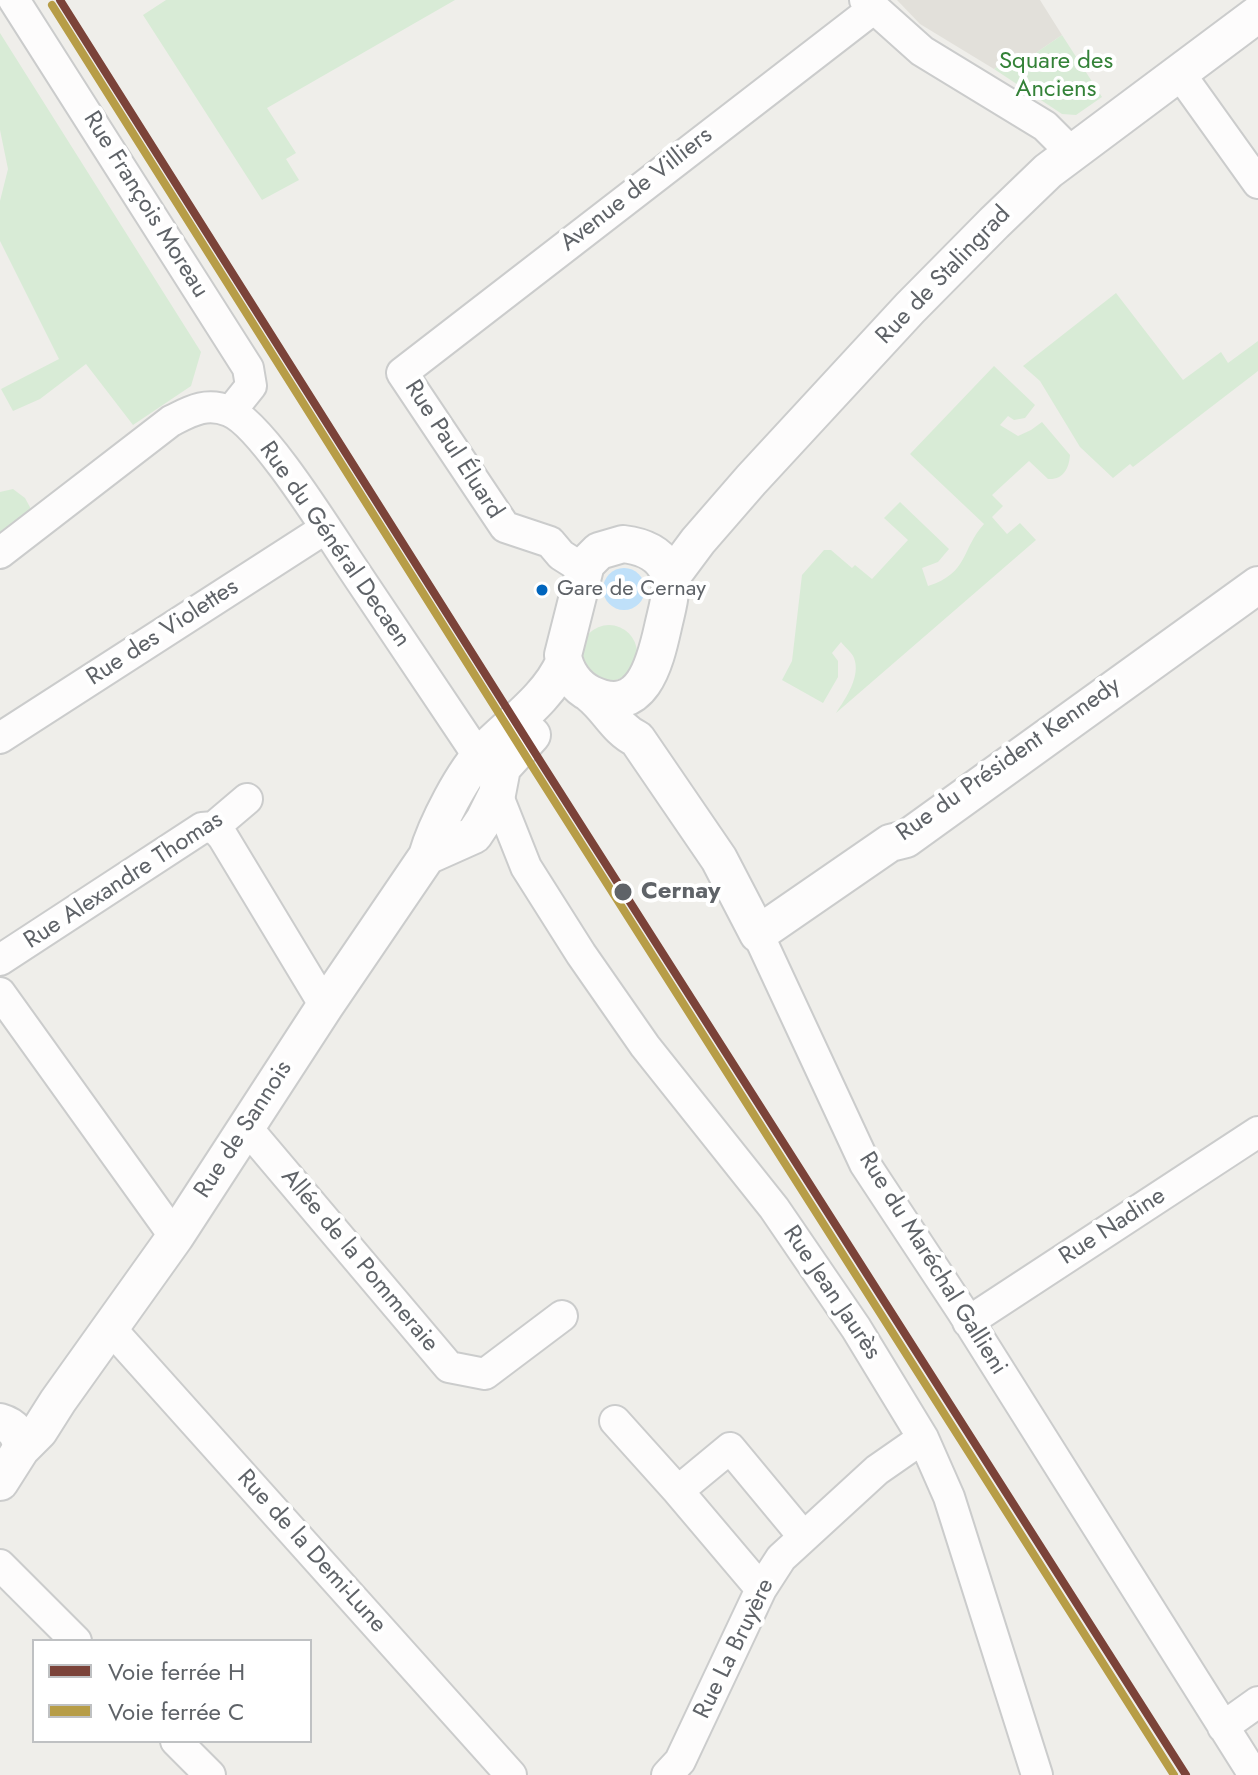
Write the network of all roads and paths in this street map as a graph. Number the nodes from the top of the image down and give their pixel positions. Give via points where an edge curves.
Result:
1 (14, 0) edge
2 (869, 4) edge
3 (1258, 14) edge
4 (1180, 74) junction
5 (1072, 153) junction
6 (1258, 183) edge
7 (402, 373) joint
8 (231, 411) junction
9 (326, 528) junction
10 (0, 553) edge
11 (591, 560) junction
12 (669, 580) junction
13 (1258, 585) edge
14 (564, 662) junction
15 (645, 682) junction
16 (588, 692) junction
17 (0, 738) edge
18 (637, 739) junction
19 (482, 788) junction
20 (247, 799) dead end
21 (214, 827) junction
22 (427, 856) junction
23 (758, 934) junction
24 (0, 960) edge
25 (0, 993) edge
26 (325, 1006) junction
27 (246, 1127) junction
28 (1258, 1132) edge
29 (175, 1237) junction
30 (562, 1316) dead end
31 (968, 1322) junction
32 (111, 1329) junction
33 (615, 1421) dead end
34 (923, 1438) junction
35 (6, 1451) edge
36 (678, 1491) junction
37 (803, 1536) junction
38 (0, 1565) edge
39 (761, 1589) junction
40 (74, 1639) edge
41 (1258, 1702) edge
42 (1223, 1727) junction
43 (178, 1743) edge
44 (1038, 1774) edge
45 (210, 1775) edge
46 (511, 1775) edge
47 (667, 1775) edge
48 (1254, 1775) edge

1 - 8 street, Rue François Moreau via 248,368 251,386
2 - 5 street via 922,51 1045,126
2 - 7 street, Avenue de Villiers
3 - 4 street, Rue de Stalingrad
4 - 5 street, Rue de Stalingrad
4 - 6 street
5 - 12 street, Rue de Stalingrad via 910,308 751,480
7 - 11 street, Rue Paul Éluard via 505,527 550,542 563,538
8 - 9 street, Rue du Général Decaen via 260,437
8 - 10 street via 203,406 171,421
9 - 17 street, Rue des Violettes
9 - 19 street, Rue du Général Decaen
11 - 12 street via 623,544 642,547 662,562
11 - 14 street via 564,644
12 - 15 street via 654,666
13 - 23 street, Rue du Président Kennedy via 906,839 890,843
14 - 16 street
14 - 19 street, Rue de Sannois
15 - 16 street via 625,697
15 - 18 street
16 - 18 street, Rue du Maréchal Gallieni via 622,732
16 - 19 street, Rue de Sannois via 568,698
18 - 23 street, Rue du Maréchal Gallieni via 719,859
19 - 22 street, Rue de Sannois via 435,831
19 - 22 street, Rue de Sannois via 474,835
19 - 34 street, Rue Jean Jaurès via 581,954 645,1046 774,1208
20 - 21 street, Rue Alexandre Thomas
21 - 24 street, Rue Alexandre Thomas via 202,828
21 - 26 street
22 - 26 street, Rue de Sannois
23 - 31 street, Rue du Maréchal Gallieni via 865,1164
25 - 29 street
26 - 27 street, Rue de Sannois
27 - 29 street, Rue de Sannois
27 - 30 street, Allée de la Pommeraie via 449,1367 485,1374
28 - 31 street, Rue Nadine
29 - 32 street, Rue de Sannois
31 - 42 street, Rue du Maréchal Gallieni
32 - 35 street, Rue de Sannois via 58,1401 13,1423
32 - 46 street, Rue de la Demi-Lune
33 - 36 street
34 - 37 street, Rue La Bruyère via 877,1470
34 - 44 street, Rue Jean Jaurès via 949,1497
36 - 37 street via 730,1448
36 - 39 street
37 - 39 street, Rue La Bruyère
38 - 40 street
39 - 47 street, Rue La Bruyère via 680,1761
41 - 42 street
42 - 48 street, Rue du Maréchal Gallieni
43 - 45 street

